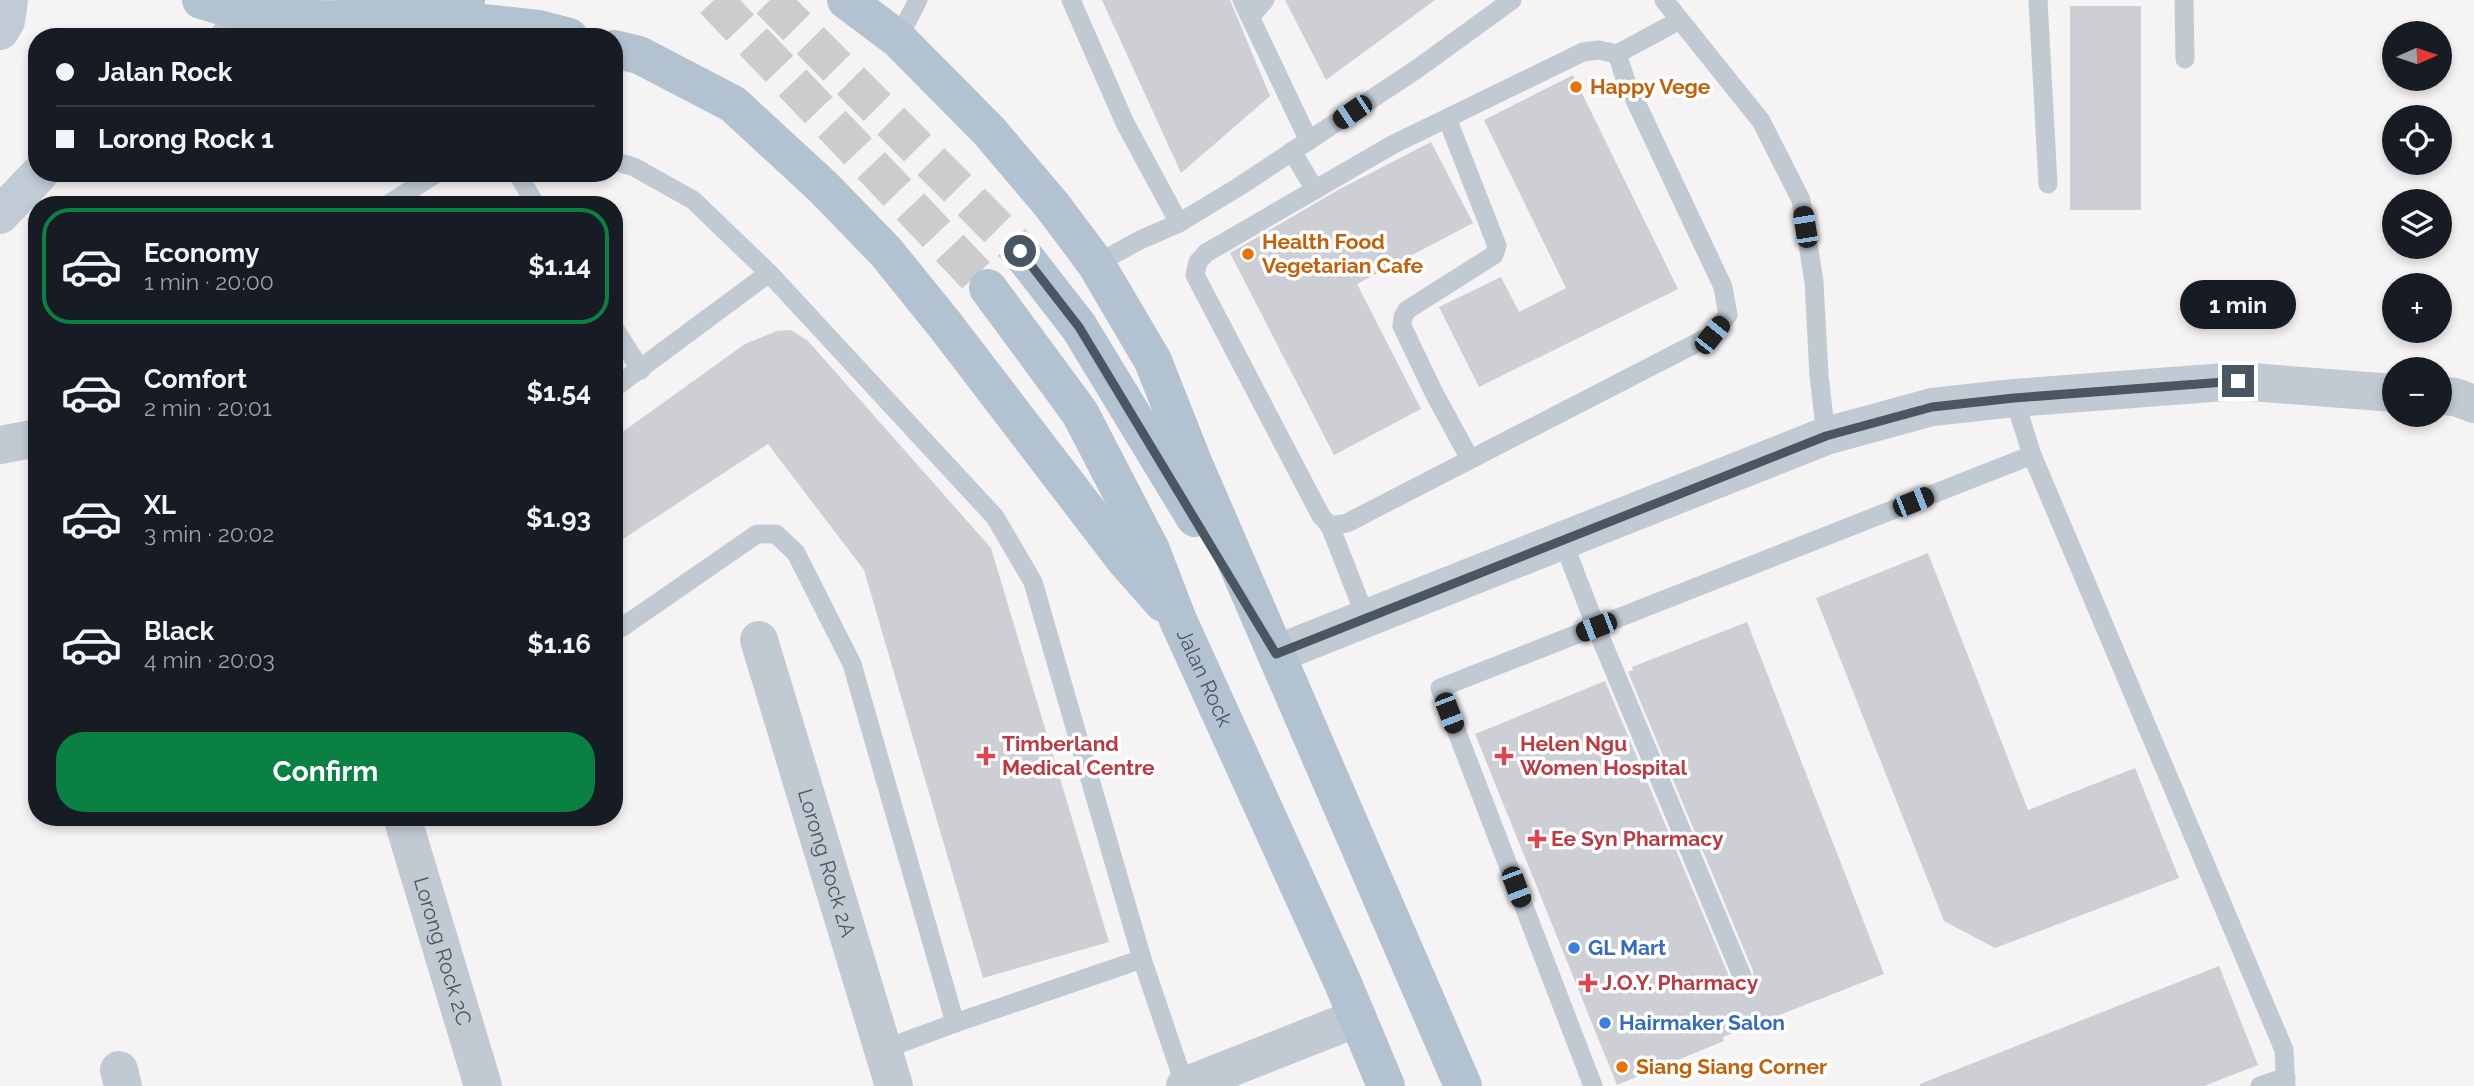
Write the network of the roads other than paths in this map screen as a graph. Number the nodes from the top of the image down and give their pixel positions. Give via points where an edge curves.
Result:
1 (9, 0) edge
2 (201, 0) edge
3 (466, 0) edge
4 (846, 0) edge
5 (918, 0) edge
6 (1071, 0) edge
7 (1265, 0) edge
8 (1512, 0) edge
9 (1664, 0) edge
10 (2038, 0) edge
11 (2184, 0) edge
12 (1246, 9) edge
13 (398, 14) junction
14 (316, 18) junction
15 (1680, 20) junction
16 (270, 28) edge
17 (529, 28) edge
18 (0, 31) edge
19 (898, 39) junction
20 (623, 51) edge
21 (1617, 54) junction
22 (2185, 59) dead end
23 (1447, 118) junction
24 (1300, 146) junction
25 (623, 164) edge
26 (31, 182) edge
27 (423, 182) edge
28 (2048, 184) dead end
29 (1315, 190) junction
30 (401, 196) edge
31 (0, 215) edge
32 (1179, 223) junction
33 (1020, 251) tunnel mouth
34 (1096, 264) junction
35 (769, 273) junction
36 (988, 288) tunnel mouth
37 (623, 342) edge
38 (641, 370) junction
39 (623, 382) edge
40 (2382, 392) edge
41 (2452, 397) edge
42 (2014, 398) junction
43 (2474, 404) edge
44 (1826, 436) junction
45 (28, 440) edge
46 (0, 445) edge
47 (2032, 455) junction
48 (1470, 459) junction
49 (1330, 526) junction
50 (1562, 539) junction
51 (1366, 618) junction
52 (1178, 620) junction
53 (623, 627) edge
54 (1596, 627) junction
55 (759, 640) dead end
56 (1276, 654) junction
57 (405, 826) edge
58 (1142, 959) junction
59 (1742, 976) dead end
60 (1357, 1018) junction
61 (955, 1023) junction
62 (882, 1049) junction
63 (2286, 1081) edge
64 (483, 1086) edge
65 (894, 1086) edge
66 (1185, 1086) edge
67 (1386, 1086) edge
68 (1463, 1086) edge
69 (1593, 1086) edge
70 (2259, 1086) edge

1 - 18 main road
2 - 14 main road via 266,15
3 - 13 main road
4 - 19 main road
5 - 19 lane
6 - 32 lane via 1125,123
7 - 12 lane
8 - 24 lane
9 - 15 lane
10 - 28 lane
11 - 22 lane
12 - 24 lane
13 - 14 main road
13 - 17 main road
14 - 16 main road
15 - 21 lane
15 - 44 lane via 1761,121 1801,200 1814,282
19 - 34 main road via 989,131
20 - 52 main road via 733,104 823,187 886,252 1125,560
21 - 23 lane via 1583,52
21 - 48 lane via 1723,287 1728,316 1712,335
23 - 29 lane
23 - 48 lane via 1497,246 1494,255 1407,310 1402,326
24 - 29 lane
24 - 32 lane
25 - 35 lane via 693,200
26 - 31 main road
27 - 30 lane
29 - 49 lane via 1206,253 1198,261 1195,275
32 - 34 lane
33 - 56 main road via 1079,327
34 - 56 main road via 1153,361
35 - 38 lane
35 - 58 lane via 995,517 1033,582
36 - 52 main road, Jalan Rock via 1080,413 1152,550
37 - 38 lane
38 - 39 lane
40 - 42 street via 2238,381
41 - 43 street
42 - 44 street via 1932,407
42 - 47 lane
44 - 50 street
45 - 46 street
47 - 54 lane
47 - 63 lane via 2284,1050
48 - 49 lane via 1347,523
49 - 51 lane
50 - 51 street
50 - 54 lane
51 - 56 street
52 - 60 main road, Jalan Rock
53 - 61 lane via 757,534 776,534 796,553 852,664
54 - 59 lane
54 - 69 lane via 1440,688
55 - 62 street, Lorong Rock 2A
56 - 68 main road
57 - 64 street, Lorong Rock 2C
58 - 61 lane
58 - 66 lane
60 - 66 street
60 - 67 main road, Jalan Rock
61 - 62 lane
62 - 65 street, Lorong Rock 2A
63 - 70 lane

